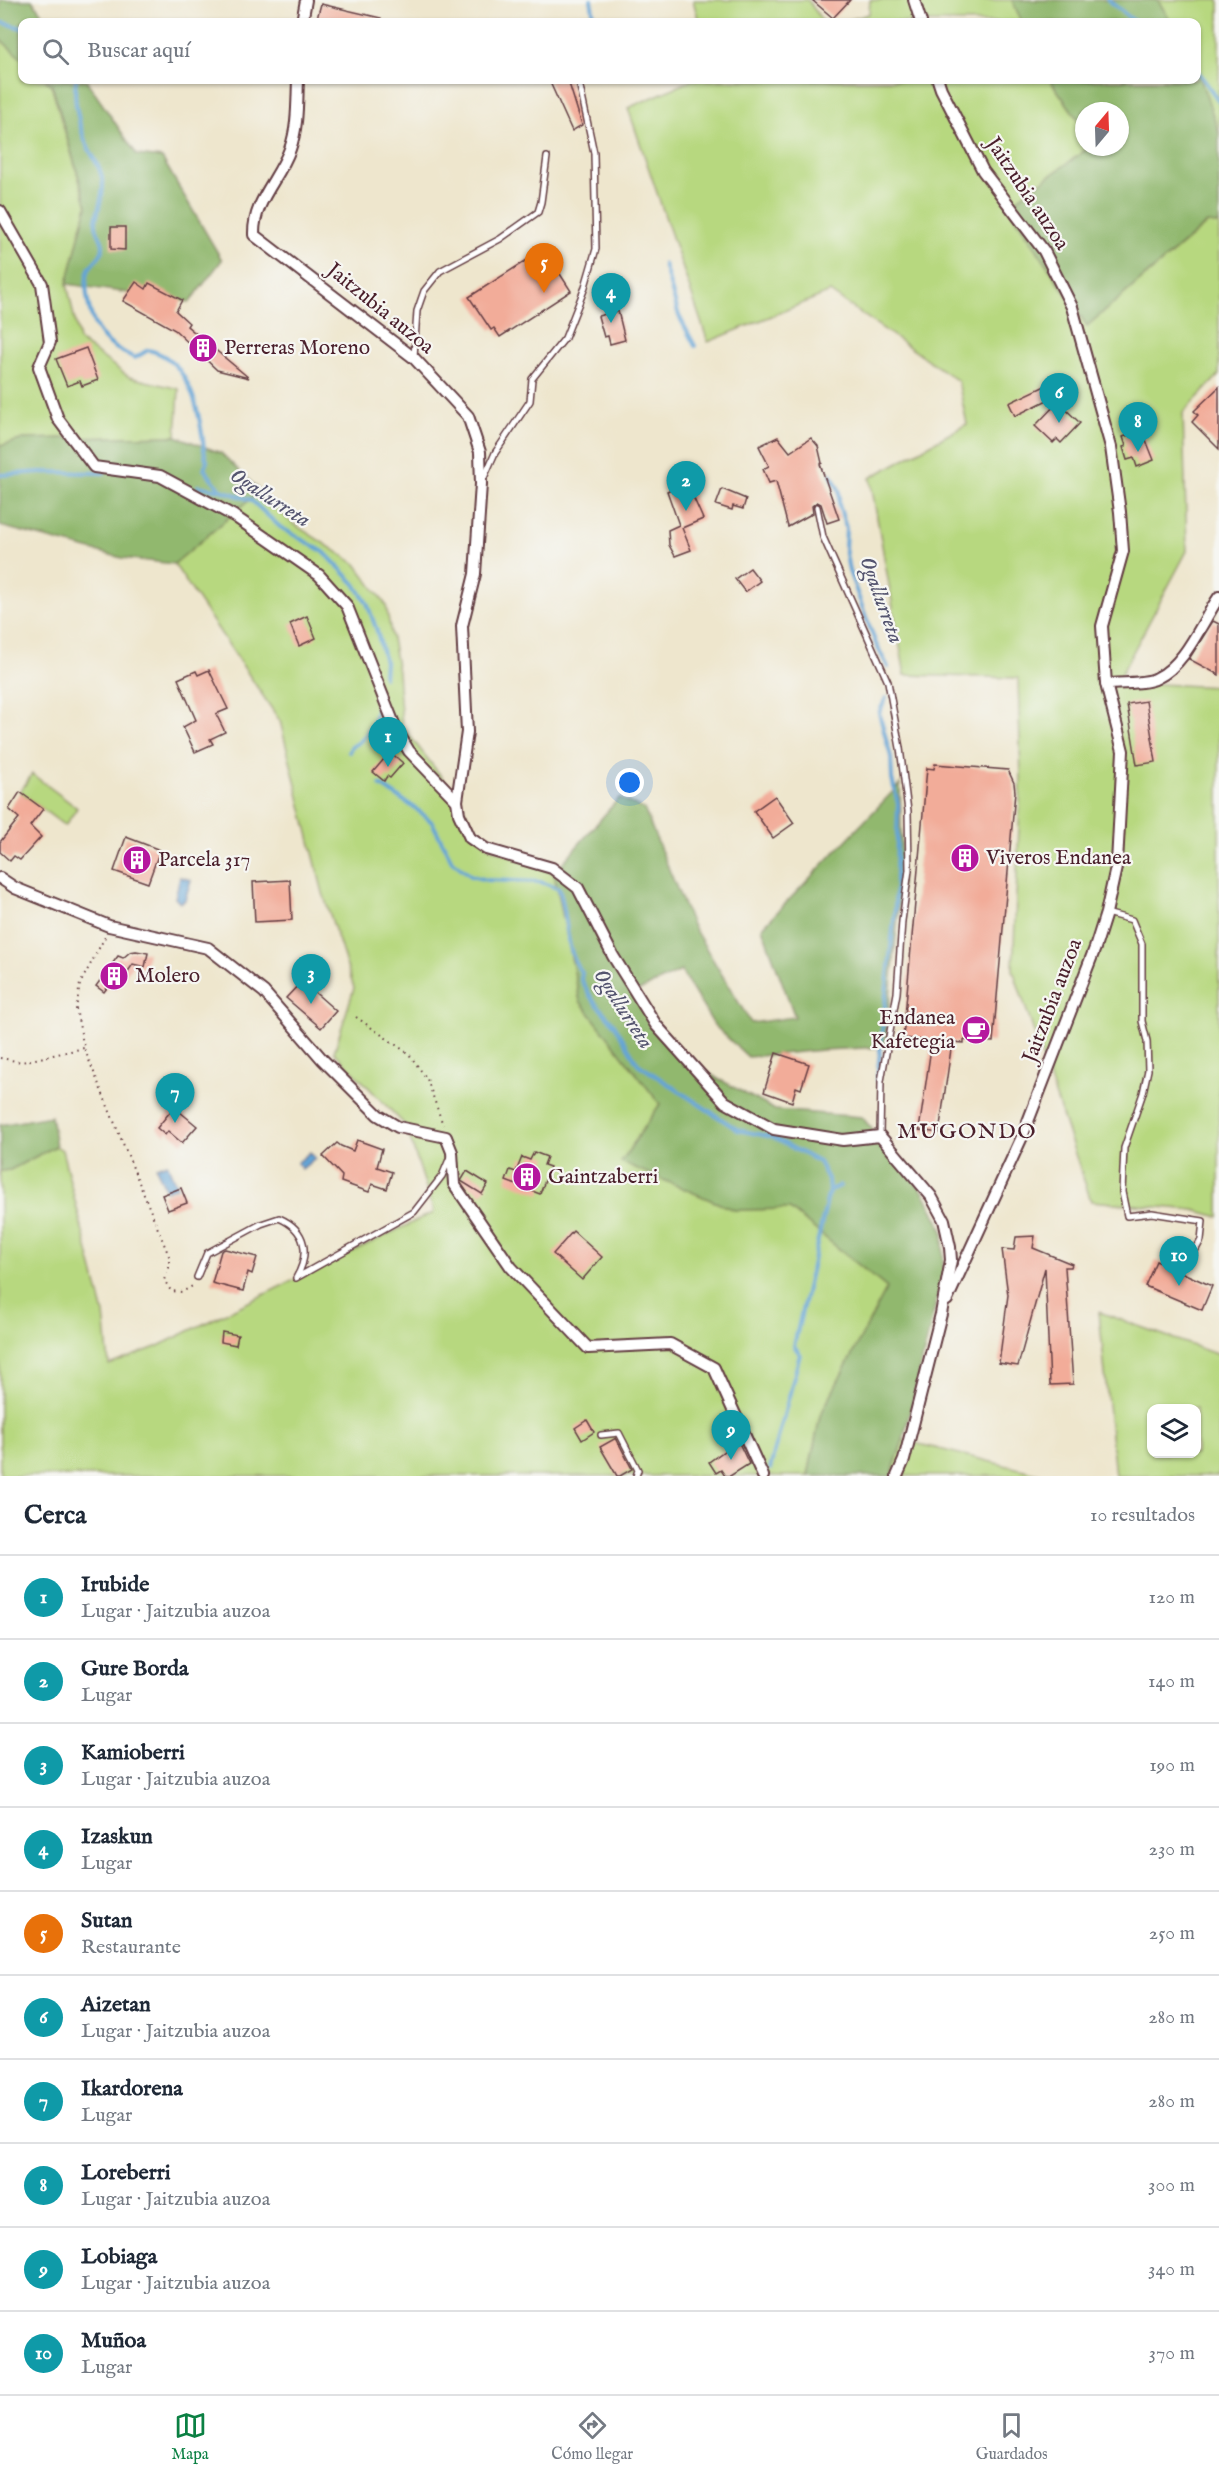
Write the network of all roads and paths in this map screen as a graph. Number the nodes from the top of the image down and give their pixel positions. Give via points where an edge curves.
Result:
1 (306, 0) edge
2 (914, 0) edge
3 (303, 18) edge
4 (920, 18) edge
5 (298, 84) edge
6 (579, 84) edge
7 (939, 84) edge
8 (547, 157) dead end
9 (0, 211) edge
10 (414, 358) junction
11 (482, 484) junction
12 (818, 507) dead end
13 (1219, 597) edge
14 (1106, 684) junction
15 (457, 801) junction
16 (0, 878) edge
17 (1106, 914) junction
18 (109, 926) junction
19 (356, 1017) dead end
20 (84, 1048) junction
21 (0, 1058) edge
22 (880, 1136) junction
23 (447, 1137) junction
24 (452, 1152) junction
25 (1190, 1260) dead end
26 (197, 1277) joint
27 (941, 1314) junction
28 (601, 1435) dead end
29 (636, 1476) edge
30 (763, 1476) edge
31 (897, 1476) edge

1 - 3 street
2 - 4 street
5 - 10 street, Jaitzubia auzoa via 290,150 258,207 254,235
6 - 11 lane via 594,153 596,249 565,338 532,379 530,401 495,453
7 - 14 street, Jaitzubia auzoa via 983,171 1044,251 1072,307 1111,447 1123,551 1102,626
8 - 10 lane via 538,213 441,271 424,291 417,311
9 - 15 street, Jaitzubia auzoa via 42,284 50,342 39,367 46,388 58,419 94,467 160,476 234,516 320,575 347,606 396,729 409,751
10 - 11 street, Jaitzubia auzoa via 468,416 480,452
11 - 15 street, Jaitzubia auzoa via 476,574 462,626 467,732
12 - 22 lane via 823,537 888,682 908,811 909,870 897,993 881,1081
13 - 14 street via 1183,658 1156,679
14 - 17 street, Jaitzubia auzoa via 1123,751 1117,863
15 - 22 street, Jaitzubia auzoa via 470,838 486,849 552,868 578,888 613,956 656,1025 725,1101 774,1129 843,1140
16 - 18 street via 15,888
17 - 25 lane via 1132,920 1142,944 1142,1021 1148,1070 1124,1148 1122,1192 1127,1216 1152,1213 1203,1221 1201,1240
17 - 27 street, Jaitzubia auzoa via 1022,1137
18 - 20 path via 80,984 76,1009
18 - 23 street via 208,948 264,992 322,1059 378,1115 398,1127
19 - 23 path via 409,1054 427,1079
20 - 21 path via 22,1062
20 - 26 path via 169,1256 164,1280 171,1291 182,1292 194,1285
22 - 27 street, Jaitzubia auzoa via 931,1196 944,1220 951,1260
23 - 24 street
24 - 26 lane via 442,1176 414,1212 296,1278 305,1263 304,1242 289,1222 279,1218 207,1253
24 - 30 street via 454,1184 511,1267 588,1348 670,1344 714,1368
27 - 31 street, Jaitzubia auzoa
28 - 29 lane via 619,1433 638,1470

